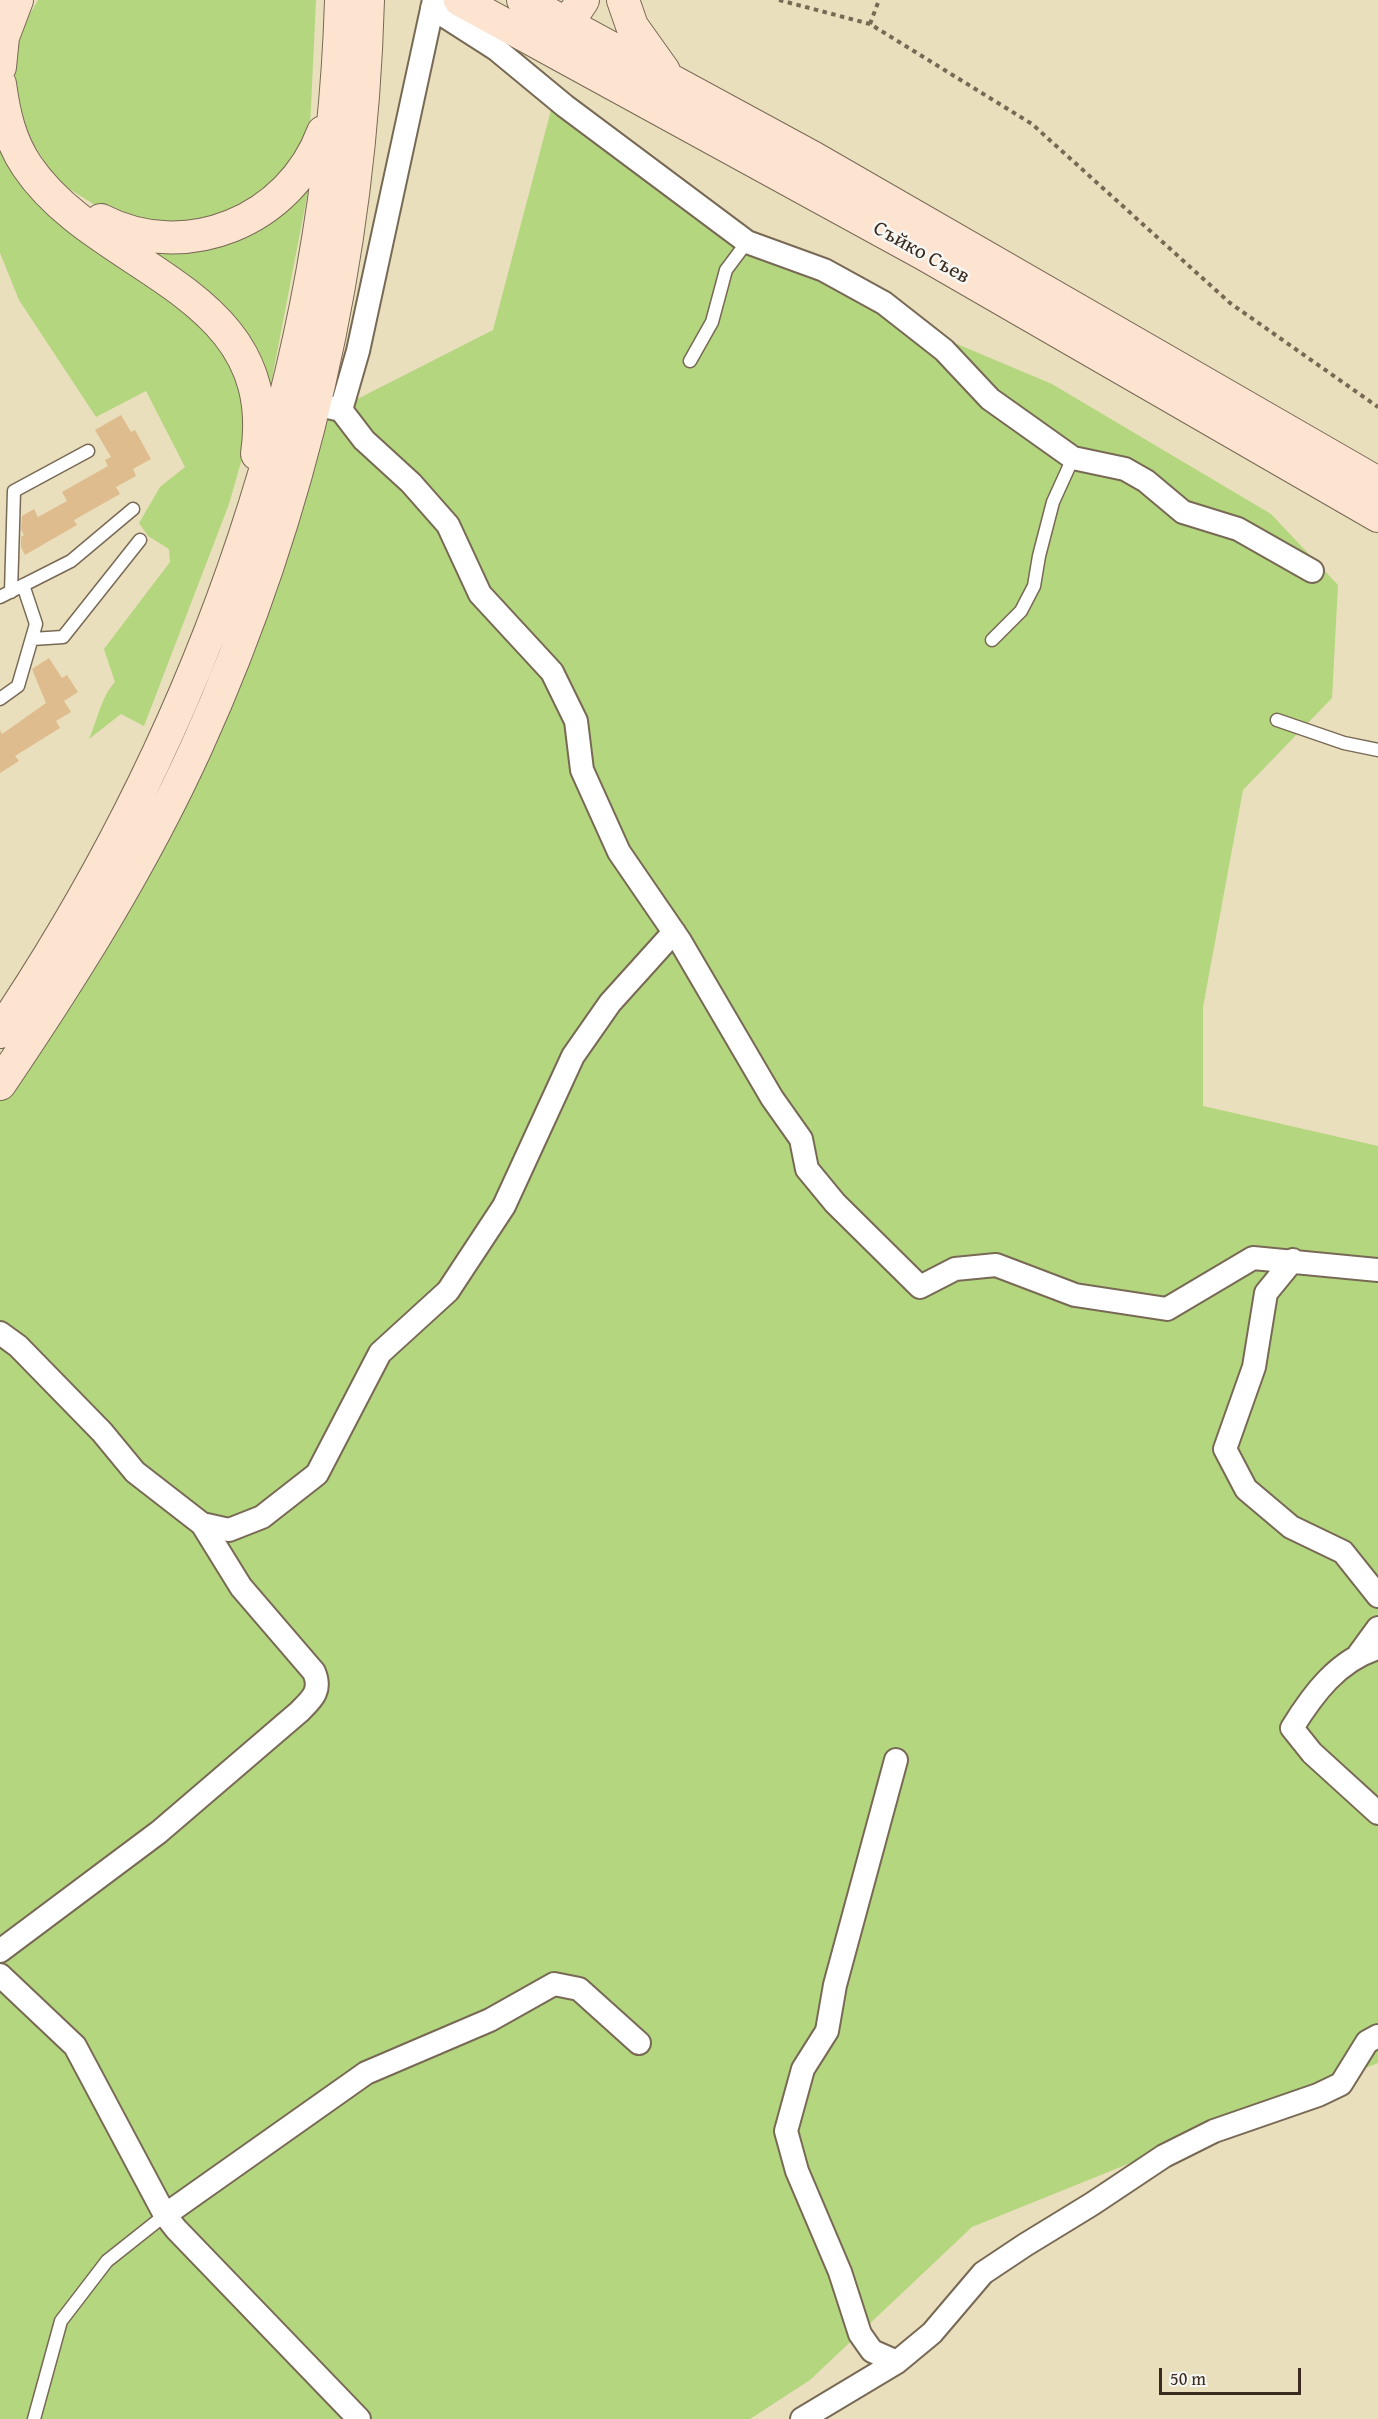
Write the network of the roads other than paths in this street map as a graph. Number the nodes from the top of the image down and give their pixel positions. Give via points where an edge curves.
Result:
1 (17, 0) edge
2 (340, 0) edge
3 (368, 0) edge
4 (523, 0) edge
5 (610, 0) edge
6 (622, 0) edge
7 (442, 3) edge
8 (580, 20) edge
9 (353, 39) junction
10 (563, 56) junction
11 (0, 68) edge
12 (672, 81) junction
13 (0, 84) edge
14 (336, 98) junction
15 (50, 193) junction
16 (747, 242) junction
17 (690, 361) dead end
18 (328, 407) junction
19 (88, 451) dead end
20 (1073, 458) junction
21 (1378, 483) edge
22 (133, 509) dead end
23 (1378, 516) edge
24 (245, 538) junction
25 (140, 540) dead end
26 (1312, 571) dead end
27 (23, 585) junction
28 (5, 594) edge
29 (32, 639) junction
30 (992, 640) dead end
31 (0, 699) edge
32 (1277, 720) dead end
33 (1378, 750) edge
34 (675, 932) junction
35 (0, 1032) edge
36 (0, 1084) edge
37 (1293, 1260) junction
38 (1378, 1270) edge
39 (0, 1332) edge
40 (202, 1524) junction
41 (1378, 1596) edge
42 (1378, 1628) edge
43 (1368, 1651) edge
44 (896, 1760) dead end
45 (1378, 1813) edge
46 (0, 1951) edge
47 (0, 1975) edge
48 (1378, 2036) edge
49 (639, 2043) dead end
50 (165, 2215) junction
51 (897, 2362) junction
52 (34, 2419) edge
53 (359, 2419) edge
54 (802, 2419) edge

1 - 11 main road via 3,36
2 - 9 main road
3 - 9 main road
4 - 8 main road, Съйко Съев
5 - 8 main road
6 - 12 main road via 636,33
7 - 10 main road, Съйко Съев
7 - 16 street via 565,106
7 - 18 street via 358,351
8 - 10 main road via 572,52
8 - 12 main road, Съйко Съев
9 - 14 main road
9 - 18 main road via 364,99
10 - 23 main road, Съйко Съев via 922,253
12 - 21 main road, Съйко Съев via 824,164
13 - 15 main road via 6,122 26,165
14 - 15 main road via 319,144 298,178 267,208 224,230 200,236 153,238 106,223
14 - 24 main road via 314,260 294,365
15 - 24 main road via 102,237 205,308 222,325 245,362 259,412 259,444
16 - 17 lane via 726,270 712,322
16 - 20 street via 824,270 884,303 944,350 990,399
18 - 34 street via 411,483 448,525 480,594 552,672 576,721 582,770 619,852
18 - 36 main road via 196,747 123,890 62,993
19 - 28 lane via 14,491
20 - 26 street via 1125,469 1183,512 1238,529
20 - 30 lane via 1053,502 1034,586 1021,612
22 - 27 lane via 71,561
24 - 35 main road via 209,638 111,849 42,971
25 - 29 lane via 63,637
27 - 28 lane
27 - 29 lane via 36,624
29 - 31 lane via 18,686
32 - 33 lane
34 - 37 street via 772,1098 801,1139 807,1169 835,1203 920,1287 955,1269 996,1265 1075,1295 1167,1309 1253,1258
34 - 40 street via 610,1003 573,1056 504,1206 448,1291 380,1353 316,1474 262,1517 229,1530
37 - 38 street
37 - 41 street via 1266,1293 1254,1367 1225,1449 1246,1489 1291,1527 1343,1552
39 - 40 street via 102,1432 135,1472
40 - 46 street via 241,1587 314,1672 318,1681 316,1693 159,1832
42 - 43 street
43 - 45 street via 1314,1692 1292,1728 1312,1753
44 - 51 street via 835,1985 827,2031 803,2069 786,2131 797,2171 840,2272 860,2334 872,2351
47 - 50 street via 75,2046
48 - 51 street via 1367,2042 1341,2084 1214,2131 1164,2156 982,2273 932,2333
49 - 50 street via 579,1989 554,1984 490,2020 366,2073
50 - 52 lane via 107,2261 61,2321
50 - 53 street
51 - 54 street

